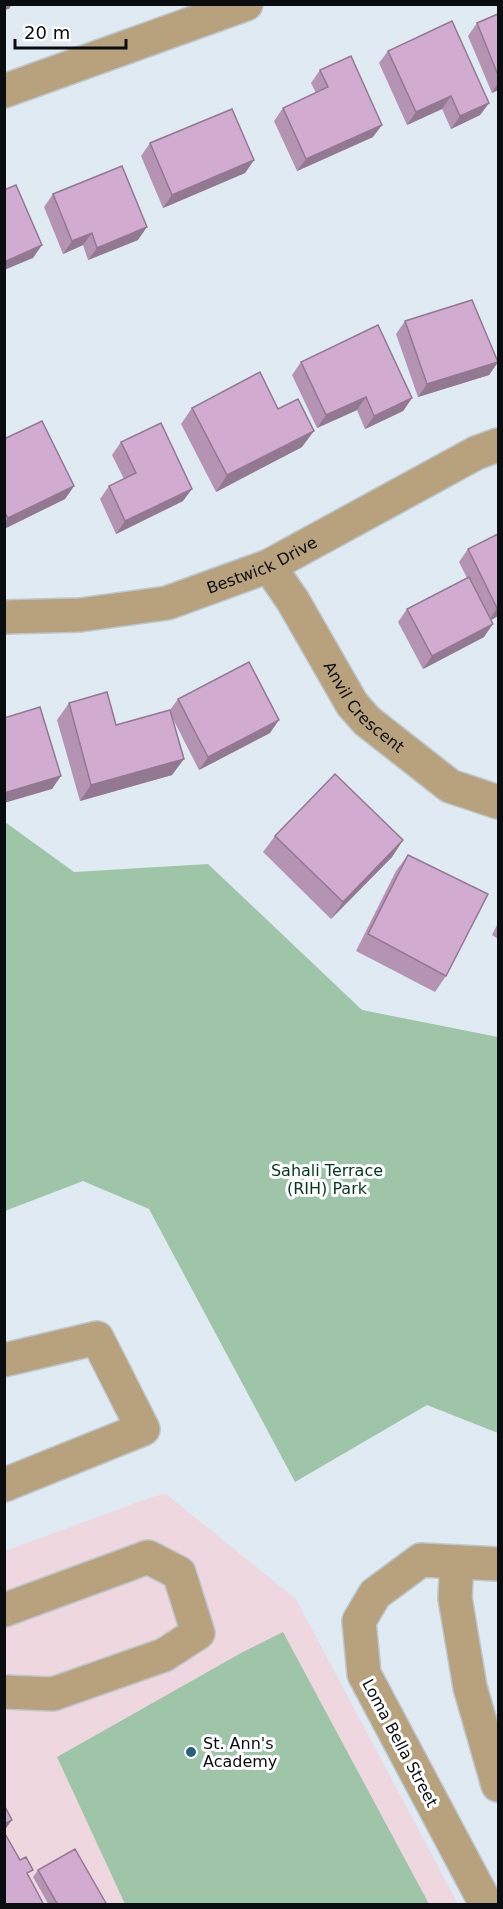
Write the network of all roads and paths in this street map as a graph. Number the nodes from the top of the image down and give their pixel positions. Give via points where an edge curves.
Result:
1 (246, 4) edge
2 (4, 91) edge
3 (498, 446) edge
4 (269, 566) junction
5 (4, 617) edge
6 (498, 802) edge
7 (4, 1360) edge
8 (4, 1485) edge
9 (457, 1562) junction
10 (498, 1564) edge
11 (4, 1610) edge
12 (4, 1692) edge
13 (498, 1785) edge
14 (486, 1905) edge

1 - 2 street
3 - 4 street, Bestwick Drive via 476,453
4 - 5 street, Bestwick Drive via 167,603 80,615
4 - 6 street, Anvil Crescent via 352,704 367,721 450,786
7 - 8 street via 97,1338 143,1429
9 - 10 street, Loma Bella Street
9 - 13 street via 455,1598 470,1687
9 - 14 street, Loma Bella Street via 421,1560 375,1594 359,1621 364,1674
11 - 12 street via 148,1557 178,1573 198,1633 164,1655 53,1694

